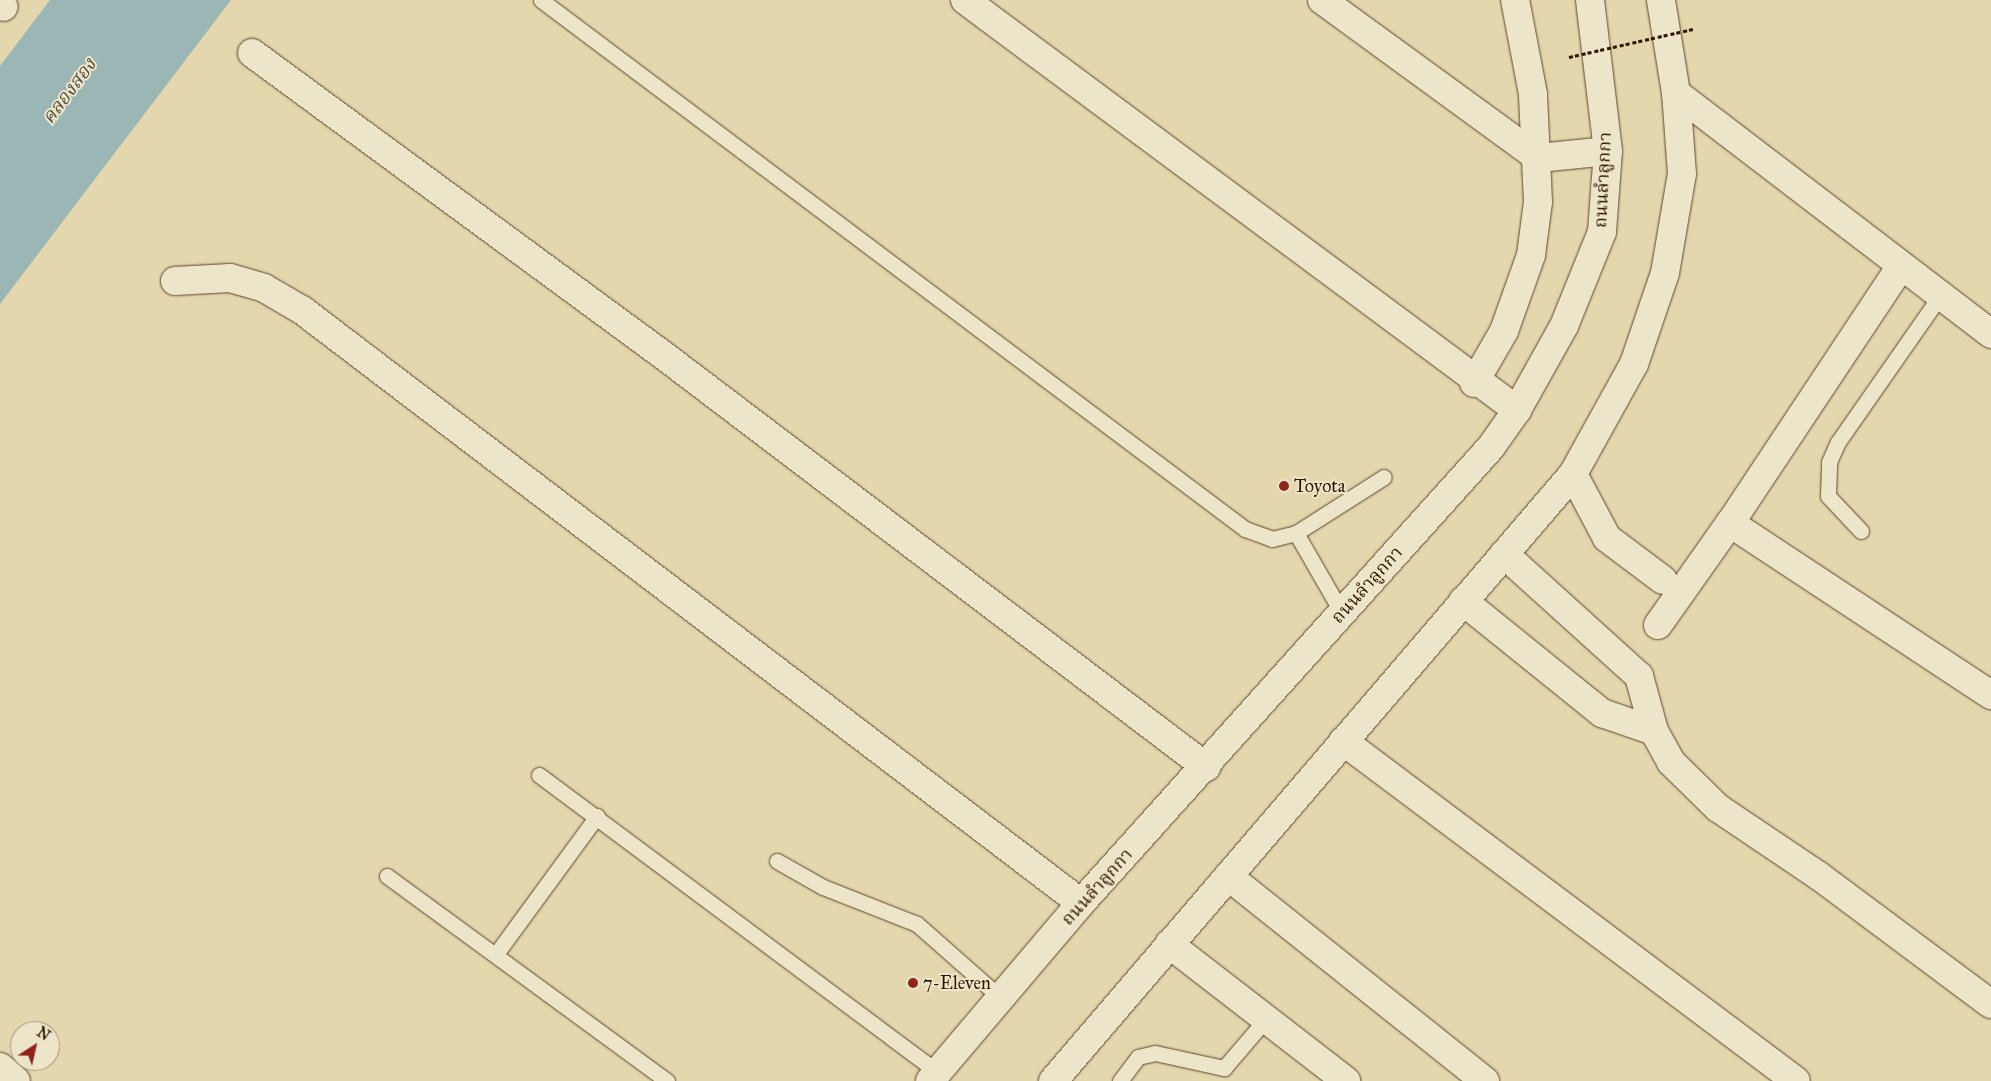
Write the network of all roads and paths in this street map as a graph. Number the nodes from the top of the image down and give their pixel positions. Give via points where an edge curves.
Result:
1 (541, 0) edge
2 (965, 0) edge
3 (1322, 0) edge
4 (1515, 0) edge
5 (1590, 0) edge
6 (1661, 0) edge
7 (1693, 29) dead end
8 (252, 53) dead end
9 (1569, 57) dead end
10 (1676, 93) junction
11 (1608, 151) junction
12 (1539, 158) junction
13 (1901, 266) junction
14 (175, 281) dead end
15 (1940, 296) junction
16 (1991, 334) edge
17 (1474, 383) junction
18 (1517, 410) junction
19 (1573, 474) junction
20 (1384, 477) dead end
21 (1730, 523) junction
22 (1861, 530) dead end
23 (1296, 533) junction
24 (1504, 554) junction
25 (1663, 580) dead end
26 (1463, 601) junction
27 (1342, 614) junction
28 (1658, 625) dead end
29 (1991, 695) edge
30 (1654, 731) junction
31 (1343, 741) junction
32 (1206, 767) junction
33 (539, 775) dead end
34 (597, 816) junction
35 (777, 861) dead end
36 (387, 876) dead end
37 (1228, 876) junction
38 (1081, 903) junction
39 (1169, 944) junction
40 (496, 954) junction
41 (1000, 998) junction
42 (1991, 1004) edge
43 (1266, 1019) junction
44 (0, 1067) edge
45 (934, 1077) edge
46 (16, 1081) edge
47 (667, 1081) edge
48 (1053, 1081) edge
49 (1120, 1081) edge
50 (1346, 1081) edge
51 (1485, 1081) edge
52 (1796, 1081) edge

1 - 23 lane via 1222,515 1272,539
2 - 17 street
3 - 12 street
4 - 12 street
5 - 11 street, ถนนลำลูกกา
6 - 10 street
7 - 9 path, bridge
8 - 32 street via 667,358
10 - 13 street
10 - 19 street via 1682,174 1665,273 1634,364
11 - 12 street
11 - 18 street, ถนนลำลูกกา via 1602,232 1564,326
12 - 17 street via 1530,255 1504,331
13 - 15 street
13 - 21 street
14 - 38 street via 230,278 264,288 302,310
15 - 16 street
15 - 22 lane via 1829,462 1828,496
17 - 18 street
18 - 27 street, ถนนลำลูกกา via 1492,447
19 - 24 street
19 - 25 street via 1607,538
20 - 23 lane
21 - 28 street
21 - 29 street
23 - 27 lane
24 - 26 street
24 - 30 street via 1639,676
26 - 30 street via 1602,713
26 - 31 street
27 - 32 street, ถนนลำลูกกา
30 - 42 street via 1671,762 1718,808 1819,876
31 - 37 street
31 - 52 street
32 - 38 street, ถนนลำลูกกา
33 - 34 lane
34 - 40 lane
34 - 45 lane
35 - 41 lane via 823,887 917,924
36 - 40 lane
37 - 39 street
37 - 51 street
38 - 41 street, ถนนลำลูกกา
39 - 43 street
39 - 48 street
40 - 47 lane
41 - 45 street, ถนนลำลูกกา
43 - 49 lane via 1224,1068 1155,1053 1138,1057
43 - 50 street
44 - 46 street

